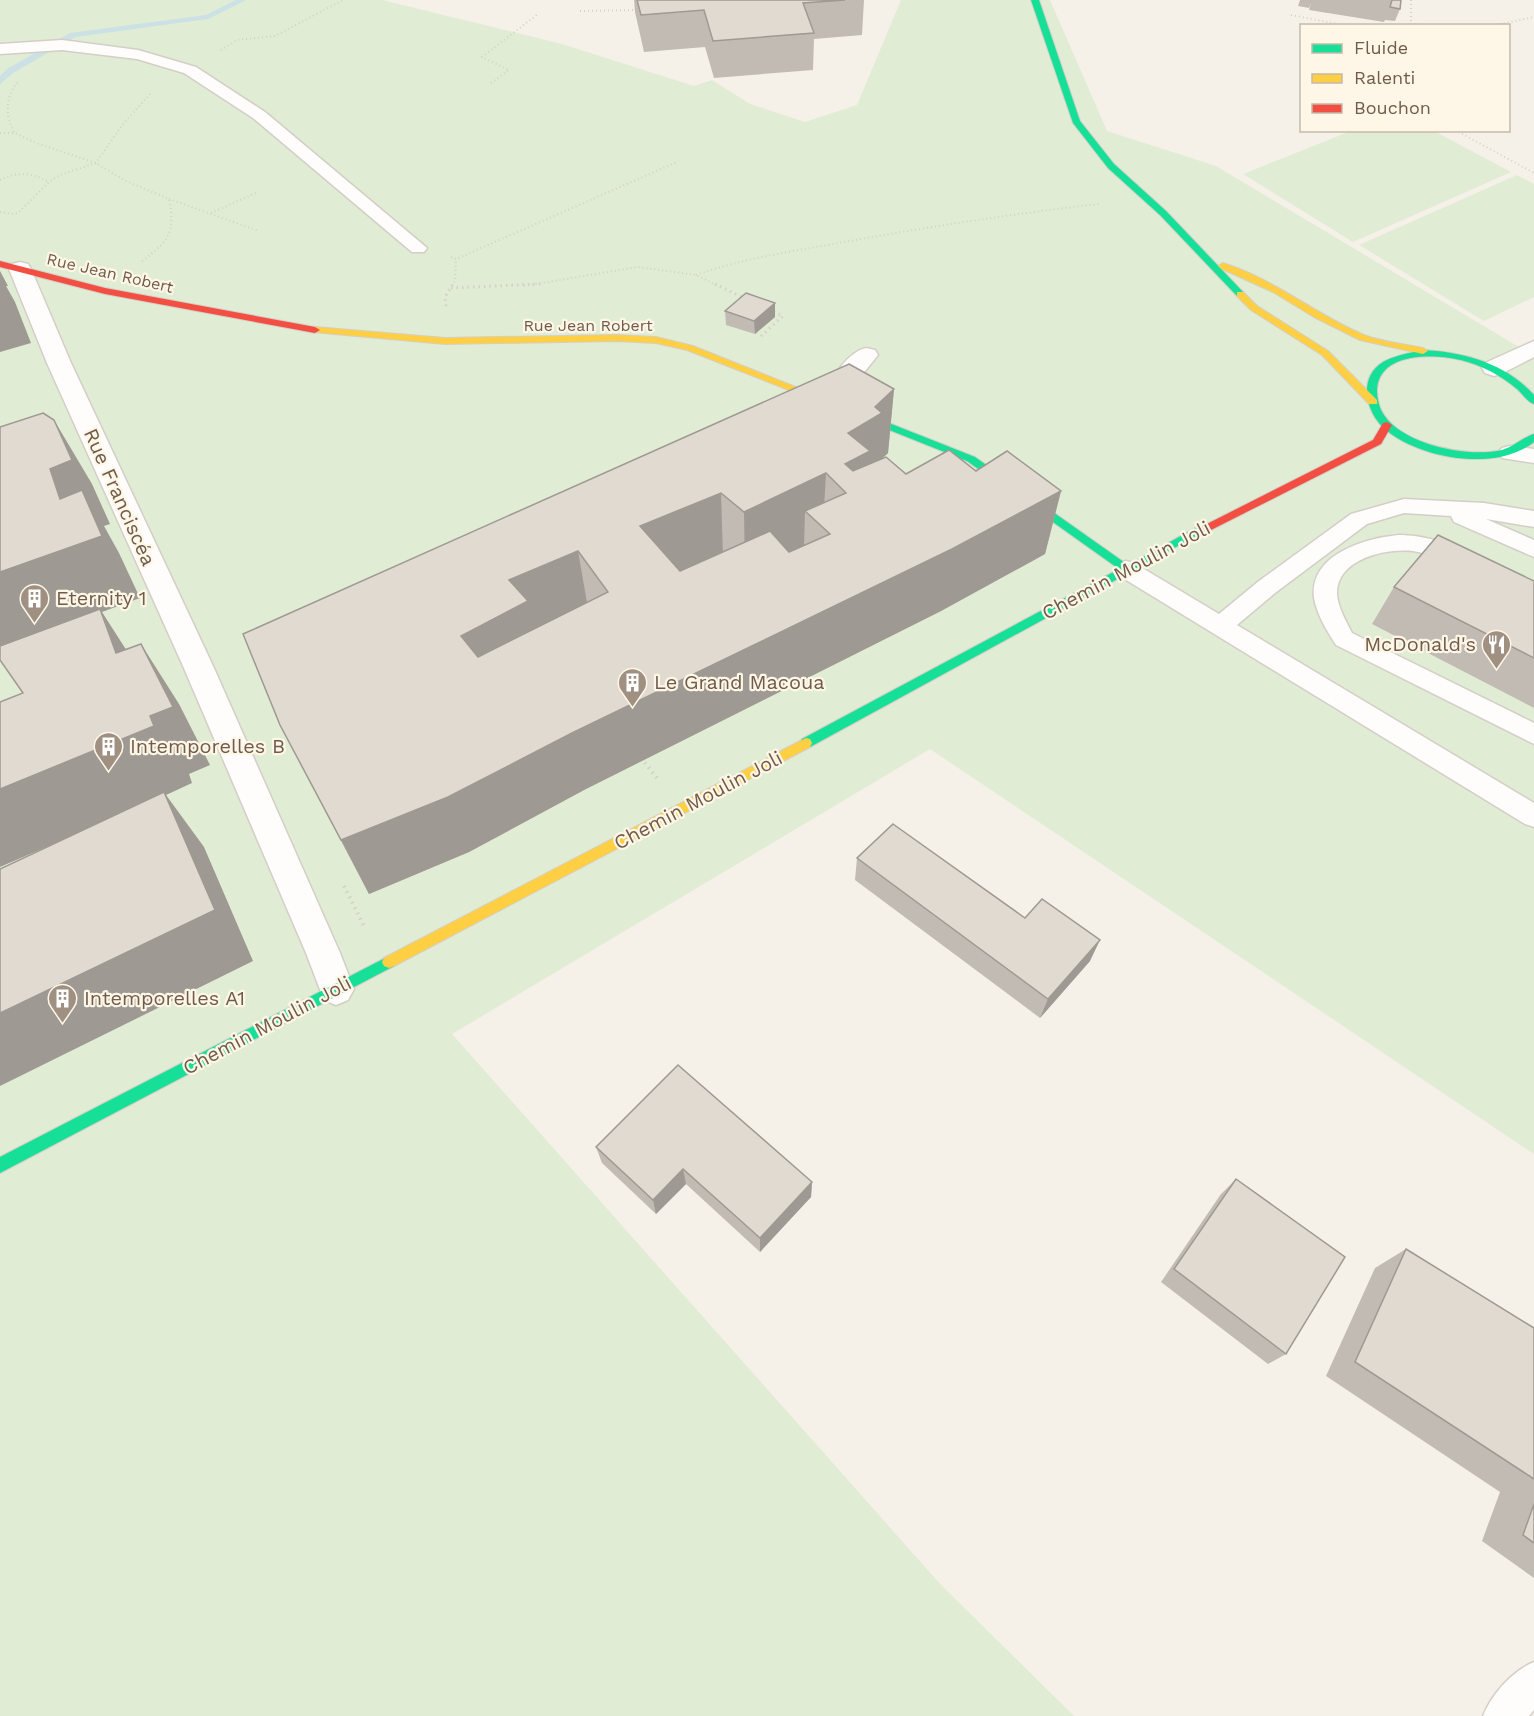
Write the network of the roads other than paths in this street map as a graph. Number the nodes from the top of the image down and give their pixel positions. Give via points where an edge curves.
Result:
1 (1035, 0) edge
2 (0, 50) edge
3 (418, 248) dead end
4 (1210, 261) junction
5 (10, 266) edge
6 (1534, 348) edge
7 (1438, 354) junction
8 (866, 355) dead end
9 (1494, 368) junction
10 (1518, 383) junction
11 (1534, 390) edge
12 (1534, 401) edge
13 (1373, 402) junction
14 (830, 404) junction
15 (1386, 425) junction
16 (1533, 444) edge
17 (1509, 453) joint
18 (1442, 508) junction
19 (1534, 519) edge
20 (1534, 549) edge
21 (1126, 568) junction
22 (1475, 569) edge
23 (1221, 626) junction
24 (1534, 734) edge
25 (1534, 816) edge
26 (336, 989) junction
27 (0, 1165) edge
28 (1534, 1681) edge
29 (1503, 1716) edge

1 - 4 street via 1076,121 1111,166
2 - 3 lane via 62,45 138,55 182,69 259,115
4 - 7 street via 1276,290 1363,338
4 - 13 street via 1254,308 1325,353
5 - 14 street, Rue Jean Robert via 105,291 329,333 445,341 656,340 690,348
5 - 26 street, Rue Franciscéa via 59,363 198,666
6 - 9 street
7 - 9 street
7 - 13 street via 1413,355 1392,361 1377,371 1371,386
8 - 14 street
9 - 10 street
10 - 11 street
10 - 12 street
13 - 15 street
14 - 21 street, Rue Jean Robert via 970,459
15 - 17 street via 1431,448 1458,455
15 - 21 street, Chemin Moulin Joli via 1377,442
16 - 17 lane
18 - 19 lane
18 - 20 lane
18 - 23 lane via 1404,506 1359,519
21 - 23 lane
21 - 26 street, Chemin Moulin Joli via 688,807
22 - 24 lane via 1426,545 1391,543 1360,550 1338,566 1326,587 1329,612 1344,639
23 - 25 lane
26 - 27 street, Chemin Moulin Joli
28 - 29 lane

